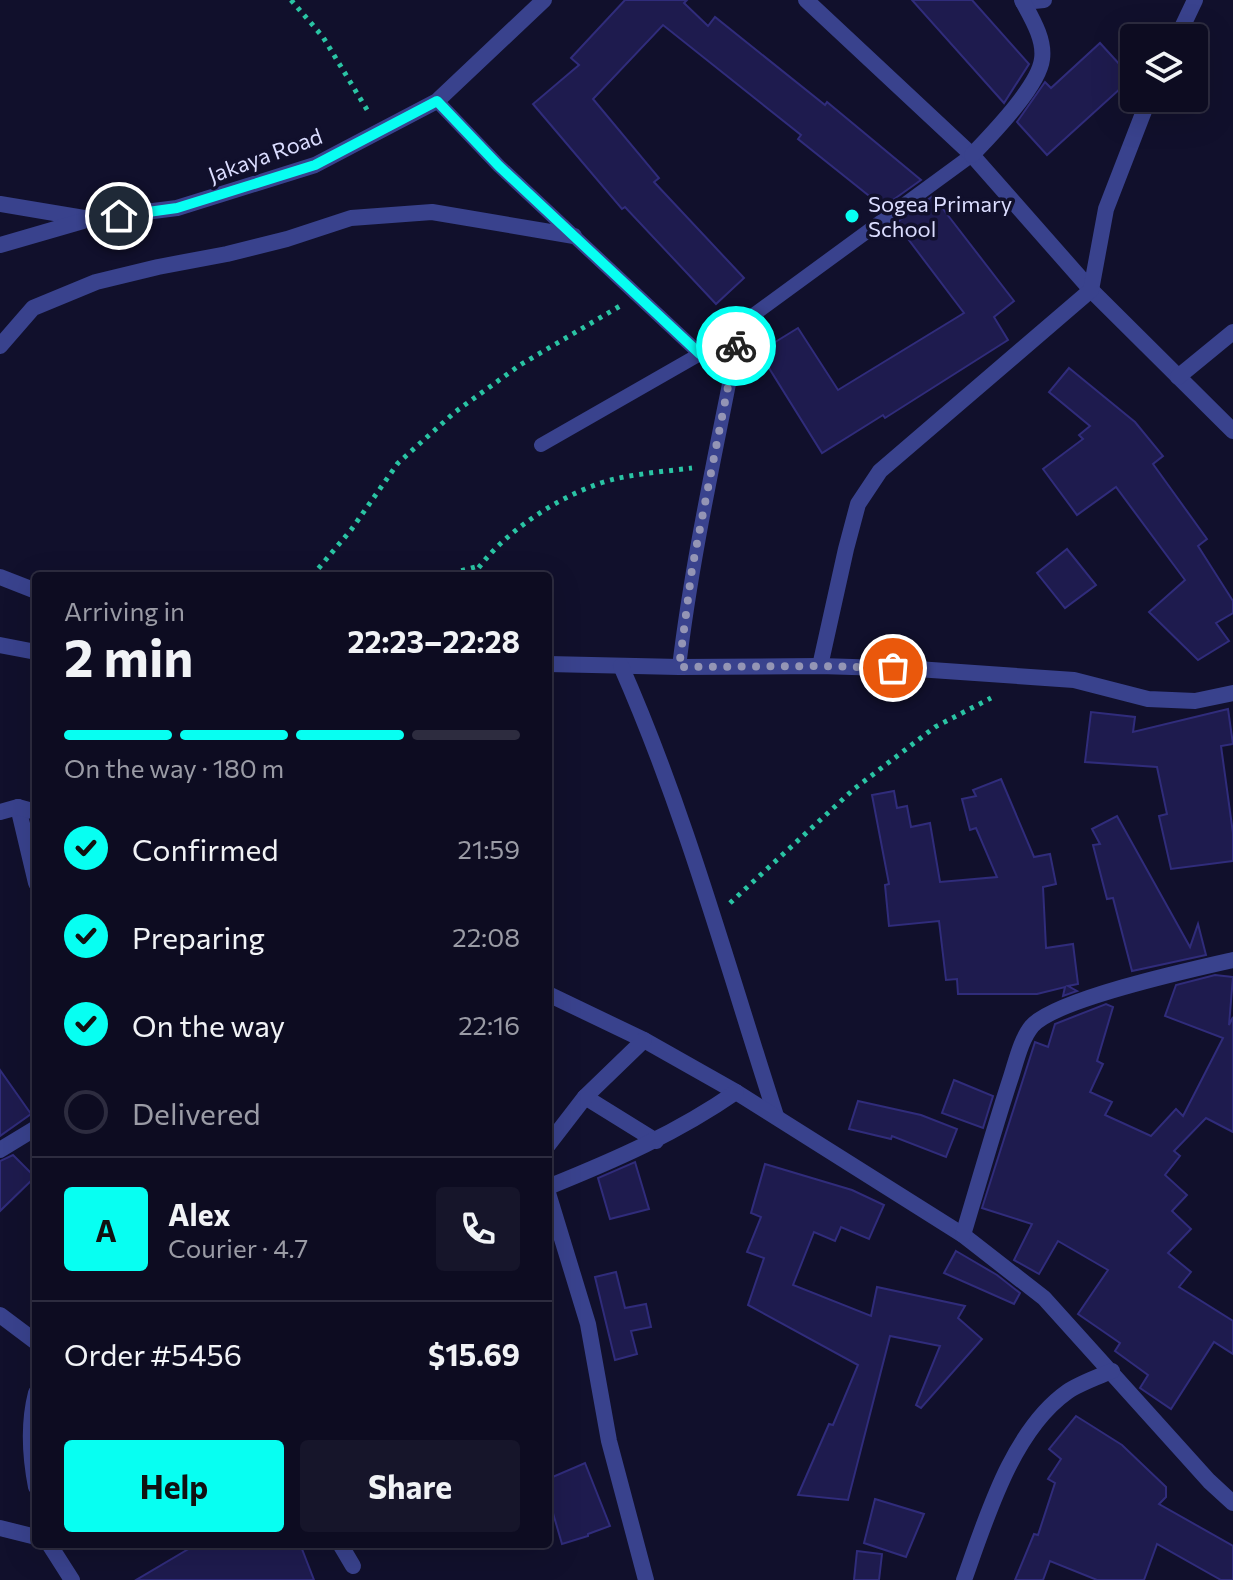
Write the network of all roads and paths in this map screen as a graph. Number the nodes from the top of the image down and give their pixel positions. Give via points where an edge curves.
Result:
1 (291, 0) edge
2 (544, 0) edge
3 (806, 0) edge
4 (1044, 0) edge
5 (1195, 0) edge
6 (1022, 1) edge
7 (1184, 24) edge
8 (437, 101) junction
9 (1144, 112) edge
10 (379, 131) junction
11 (972, 155) junction
12 (0, 204) edge
13 (90, 219) junction
14 (574, 236) junction
15 (0, 245) edge
16 (1091, 290) junction
17 (638, 296) junction
18 (741, 323) junction
19 (1233, 332) edge
20 (0, 346) edge
21 (700, 354) junction
22 (1178, 377) junction
23 (1233, 431) edge
24 (541, 445) dead end
25 (713, 465) junction
26 (480, 565) junction
27 (315, 572) edge
28 (456, 572) edge
29 (476, 572) edge
30 (0, 577) edge
31 (32, 589) edge
32 (0, 645) edge
33 (32, 651) edge
34 (552, 664) edge
35 (621, 666) junction
36 (820, 666) junction
37 (679, 667) junction
38 (1233, 693) edge
39 (1002, 696) dead end
40 (18, 807) junction
41 (32, 811) edge
42 (0, 812) edge
43 (32, 866) edge
44 (712, 921) junction
45 (1233, 960) edge
46 (552, 996) edge
47 (644, 1040) junction
48 (736, 1092) junction
49 (585, 1097) junction
50 (776, 1116) junction
51 (32, 1130) edge
52 (552, 1140) edge
53 (656, 1141) junction
54 (0, 1150) edge
55 (552, 1188) edge
56 (552, 1203) edge
57 (963, 1235) junction
58 (0, 1315) edge
59 (32, 1339) edge
60 (1112, 1371) junction
61 (32, 1407) edge
62 (32, 1466) edge
63 (1233, 1503) edge
64 (0, 1528) edge
65 (32, 1536) edge
66 (52, 1548) edge
67 (342, 1548) edge
68 (353, 1566) dead end
69 (72, 1580) edge
70 (646, 1580) edge
71 (964, 1580) edge

1 - 10 path via 323,37
2 - 8 street, Jakaya Road
3 - 11 street
4 - 6 street
5 - 7 street
6 - 11 street via 1039,35 1042,59 1035,79
8 - 10 street, Jakaya Road
8 - 14 lane
9 - 16 street via 1106,209
10 - 13 street, Jakaya Road via 315,165 177,208
11 - 16 street
11 - 18 lane
12 - 13 street, Jakaya Road
13 - 15 street
14 - 17 lane
14 - 20 street via 432,212 351,218 227,254 96,282 33,308
16 - 22 street
16 - 36 street via 880,471 858,504
17 - 21 lane
17 - 27 path via 520,365 455,412 398,463
18 - 21 lane
18 - 25 lane
19 - 22 street
21 - 24 lane
22 - 23 street
25 - 26 path via 617,478 562,500 513,532
25 - 37 lane
26 - 28 path
26 - 29 path
30 - 31 street
32 - 33 street
34 - 35 street
35 - 37 street
35 - 44 street via 678,810
36 - 37 street
36 - 38 street via 1074,680 1148,699 1195,701
39 - 44 path via 935,727 854,789
40 - 41 street
40 - 42 street
40 - 43 street
44 - 50 street
45 - 57 street via 1165,975 1053,1011 1031,1027
46 - 47 street
47 - 48 street
47 - 49 street
48 - 50 street
48 - 53 street
49 - 52 street
49 - 53 street
50 - 57 street
51 - 54 street
53 - 55 street
56 - 70 street via 588,1324 609,1441
57 - 60 street via 1044,1298
58 - 59 street
60 - 63 street
60 - 71 street via 1067,1391 1014,1454
61 - 62 street
64 - 65 street
66 - 69 street
67 - 68 street

